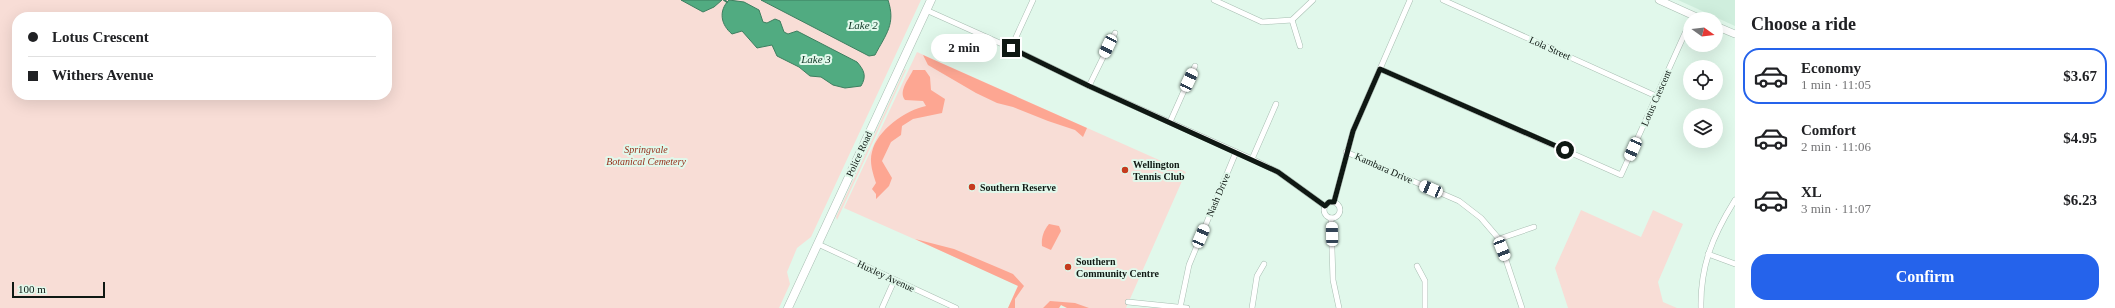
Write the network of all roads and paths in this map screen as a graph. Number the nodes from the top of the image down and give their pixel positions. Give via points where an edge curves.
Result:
1 (931, 0) edge
2 (1033, 0) edge
3 (1214, 0) edge
4 (1313, 0) edge
5 (1410, 0) edge
6 (1443, 0) edge
7 (1658, 0) edge
8 (926, 10) junction
9 (1683, 14) edge
10 (1292, 20) junction
11 (1723, 29) edge
12 (1114, 33) dead end
13 (1735, 34) edge
14 (1683, 37) edge
15 (1300, 46) dead end
16 (1011, 48) junction
17 (1195, 66) dead end
18 (1380, 69) junction
19 (1089, 86) junction
20 (1656, 96) junction
21 (1276, 104) dead end
22 (1170, 122) junction
23 (1236, 152) junction
24 (1346, 152) junction
25 (1252, 159) junction
26 (1735, 200) edge
27 (1334, 202) junction
28 (1325, 206) junction
29 (1331, 218) junction
30 (1534, 227) dead end
31 (1499, 239) junction
32 (818, 244) junction
33 (1708, 254) junction
34 (1264, 264) dead end
35 (1735, 264) edge
36 (1417, 266) dead end
37 (894, 281) junction
38 (1128, 302) dead end
39 (788, 308) edge
40 (882, 308) edge
41 (956, 308) edge
42 (1180, 308) edge
43 (1187, 308) edge
44 (1252, 308) edge
45 (1339, 308) edge
46 (1425, 308) edge
47 (1522, 308) edge
48 (1701, 308) edge

1 - 8 main road, Police Road
2 - 16 street
3 - 10 street via 1262,22
4 - 10 street
5 - 18 street
6 - 20 street, Lola Street
7 - 9 street
8 - 16 street
8 - 32 main road, Police Road
10 - 15 street
11 - 13 street
12 - 19 street
14 - 20 street, Lotus Crescent
16 - 19 street
17 - 22 street
18 - 20 street, Lotus Crescent via 1621,175
18 - 24 street
19 - 22 street
21 - 25 street
22 - 23 street
23 - 25 street
23 - 42 street, Nash Drive via 1189,265
24 - 27 street
24 - 31 street, Kambara Drive via 1459,201 1481,218
25 - 28 street via 1278,172
26 - 33 street
27 - 28 street via 1329,202
27 - 29 street via 1340,211 1338,216
28 - 29 street via 1325,213
29 - 45 street via 1333,280
30 - 31 street
31 - 47 street, Kambara Drive
32 - 37 street, Huxley Avenue
32 - 39 main road, Police Road
33 - 35 street
33 - 48 street via 1703,269
34 - 44 street via 1257,276
36 - 46 street via 1425,281
37 - 40 street
37 - 41 street, Huxley Avenue
38 - 42 street
42 - 43 street

